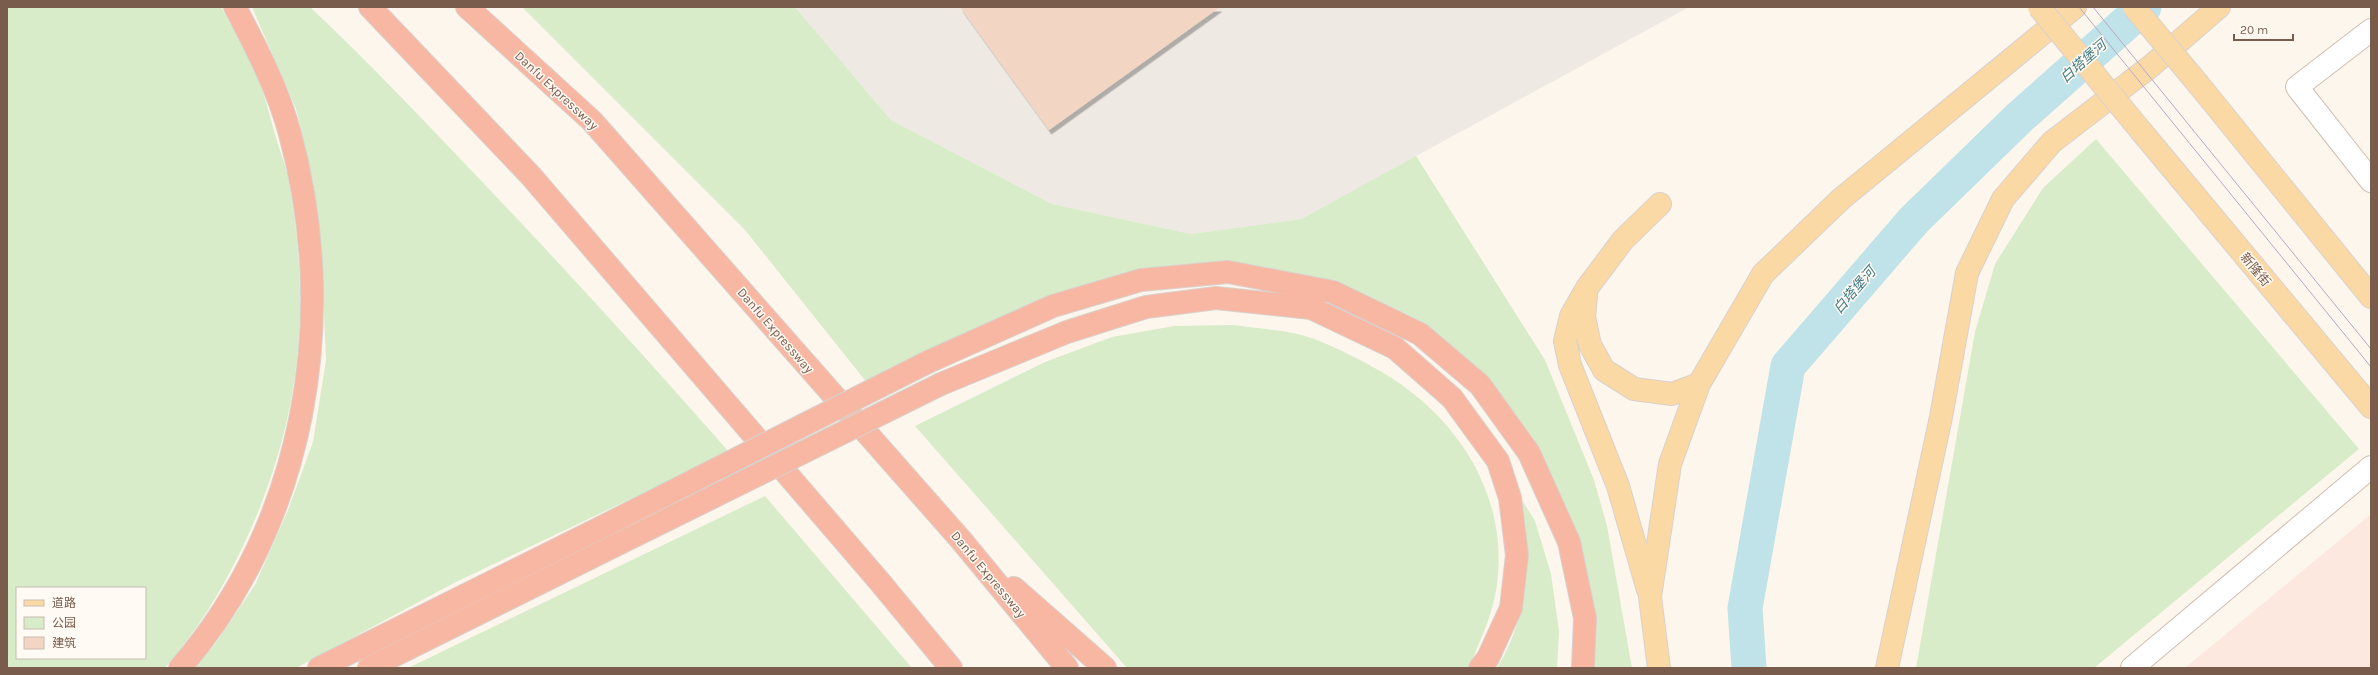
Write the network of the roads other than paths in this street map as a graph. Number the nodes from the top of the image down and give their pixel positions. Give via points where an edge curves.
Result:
1 (235, 7) edge
2 (370, 7) edge
3 (468, 7) edge
4 (2039, 7) edge
5 (2075, 7) edge
6 (2134, 7) edge
7 (2219, 7) edge
8 (2371, 30) edge
9 (2371, 182) edge
10 (1660, 204) dead end
11 (1587, 288) junction
12 (2371, 297) edge
13 (1699, 384) junction
14 (2371, 407) edge
15 (2371, 467) edge
16 (961, 540) junction
17 (1650, 597) junction
18 (180, 668) edge
19 (319, 668) edge
20 (370, 668) edge
21 (951, 668) edge
22 (1067, 668) edge
23 (1105, 668) edge
24 (1480, 668) edge
25 (1583, 668) edge
26 (1659, 668) edge
27 (1887, 668) edge
28 (2132, 668) edge

1 - 18 highway via 275,92 290,132 301,180 312,273 307,392 281,493 264,533 242,577 203,641
2 - 21 highway via 531,176
3 - 16 highway, Danfu Expressway via 592,121
4 - 14 main road, 新隆街, bridge
5 - 13 main road via 1841,200 1763,274
6 - 12 main road, bridge
7 - 27 main road via 2151,66 2052,142 2003,199 1967,273 1941,417
8 - 9 street via 2297,87
10 - 11 main road via 1623,240
11 - 13 main road via 1584,317 1590,345 1604,370 1634,389 1672,394
11 - 17 main road via 1571,316 1565,341 1570,365 1618,486
13 - 17 main road via 1670,464
15 - 28 street
16 - 22 highway, Danfu Expressway
16 - 23 highway
17 - 26 main road
19 - 25 highway, bridge via 928,362 1052,306 1141,280 1228,272 1333,292 1420,334 1480,385 1529,454 1569,542 1585,618
20 - 24 highway, bridge via 941,384 1067,332 1146,307 1216,298 1311,308 1395,348 1452,398 1498,461 1510,498 1517,555 1511,608 1488,658

